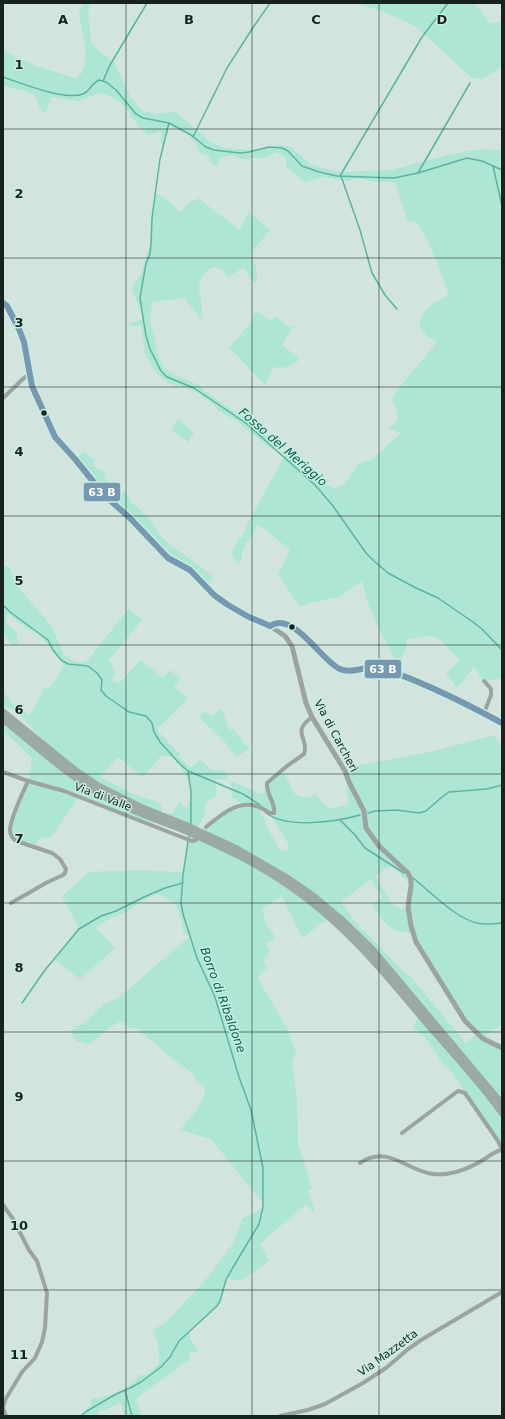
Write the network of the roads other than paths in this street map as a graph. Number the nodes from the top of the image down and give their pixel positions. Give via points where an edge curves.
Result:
1 (3, 303) edge
2 (30, 376) junction
3 (3, 398) edge
4 (270, 626) junction
5 (484, 681) dead end
6 (3, 712) edge
7 (484, 713) junction
8 (312, 717) junction
9 (3, 719) edge
10 (502, 723) edge
11 (3, 772) edge
12 (28, 781) junction
13 (206, 827) dead end
14 (191, 840) dead end
15 (11, 902) dead end
16 (502, 1048) edge
17 (502, 1104) edge
18 (502, 1113) edge
19 (402, 1133) dead end
20 (502, 1150) edge
21 (360, 1163) dead end
22 (3, 1205) edge
23 (502, 1292) edge
24 (6, 1416) edge
25 (280, 1416) edge

1 - 2 street, Via di Carcheri via 24,342
2 - 3 street via 25,377
2 - 4 street, Via di Carcheri via 51,431 104,495 168,558 190,570 214,595 247,616
4 - 7 street via 278,623 287,624 305,637 338,669 351,671 373,667 386,670
4 - 8 street, Via di Carcheri via 284,636 292,646
5 - 7 street via 491,689 491,695
6 - 17 highway via 98,786 237,849 313,896 372,949
7 - 10 street
8 - 13 street via 301,728 304,754 267,783 275,808 274,813 245,804 227,812
8 - 16 street, Via di Carcheri via 345,770 364,811 368,833 411,879 408,907 410,926 428,964 468,1026 482,1038
9 - 18 highway via 53,761 100,793 135,811 226,849 287,884 315,904 366,952
11 - 12 street, Via di Valle
12 - 14 street, Via di Valle via 64,791
12 - 15 street via 11,824 11,834 16,841 60,858 66,869 63,875
19 - 20 street via 461,1091 465,1092
20 - 21 street via 444,1175 432,1174 385,1156 371,1157
22 - 24 street via 37,1261 48,1293 42,1342 35,1358 22,1372 6,1400 3,1408
23 - 25 street, Via Mazzetta via 421,1340 386,1368 362,1383 324,1404

